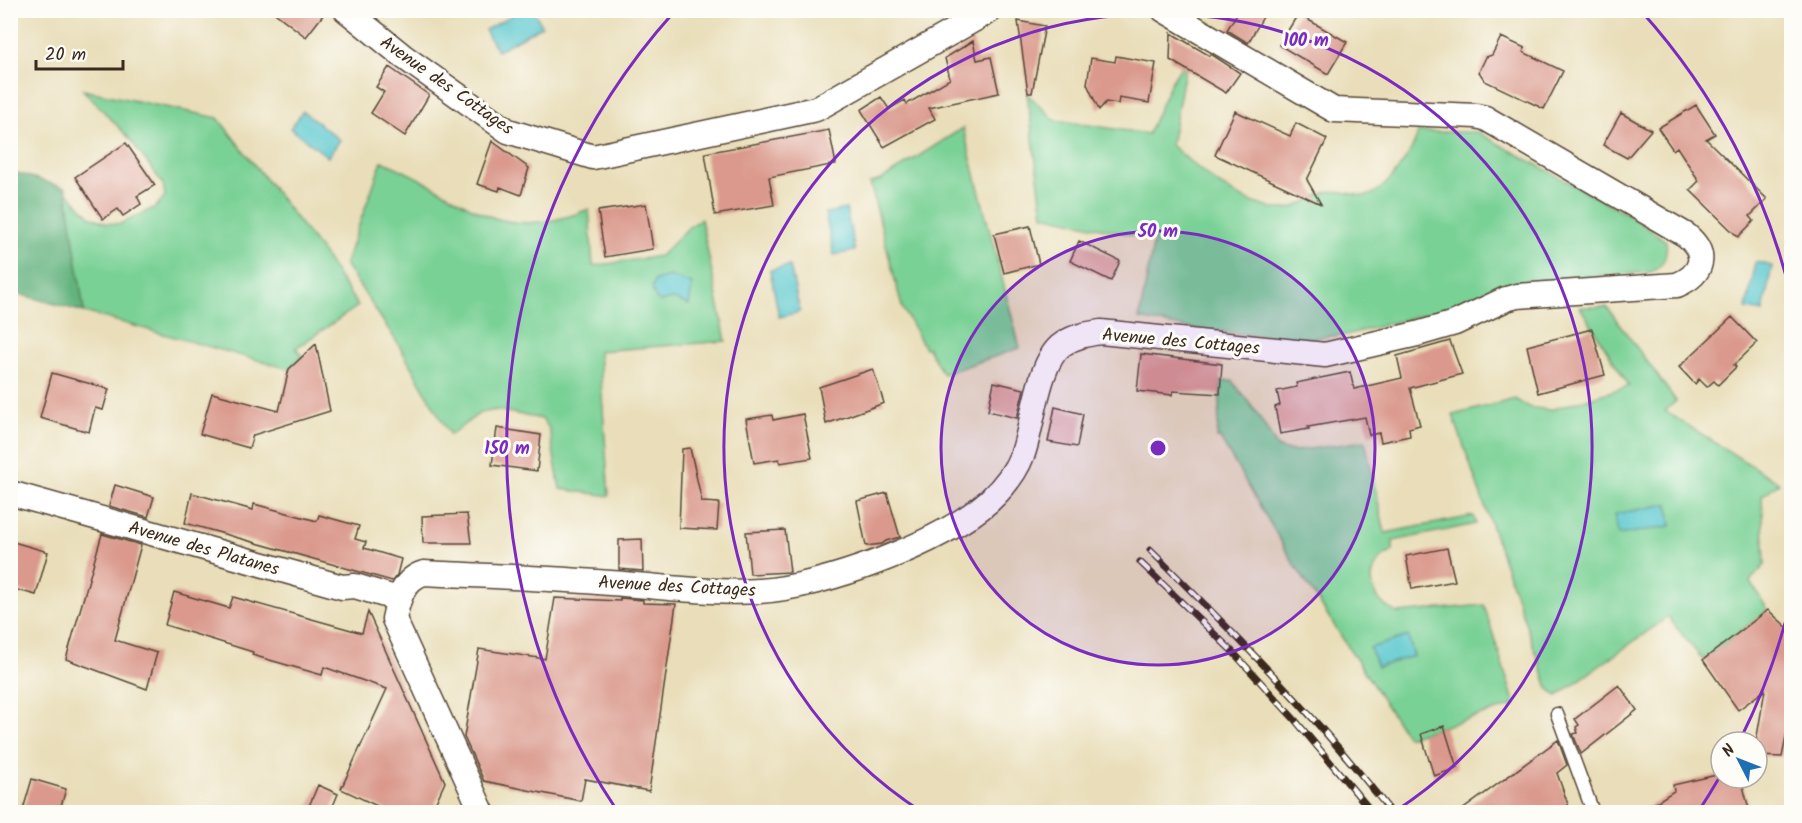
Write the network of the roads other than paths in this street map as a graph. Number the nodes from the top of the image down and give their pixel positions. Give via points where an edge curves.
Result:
1 (346, 10) edge
2 (991, 10) edge
3 (1164, 10) edge
4 (10, 493) edge
5 (398, 599) junction
6 (1557, 714) dead end
7 (482, 813) edge
8 (1593, 813) edge

1 - 2 street, Avenue des Cottages via 508,131 593,157 816,109
3 - 5 street, Avenue des Cottages via 1334,110 1485,118 1686,235 1697,243 1701,257 1698,270 1677,285 1517,296 1455,323 1325,355 1101,332 1082,334 1060,345 1046,366 1023,453 1011,478 988,501 953,525 842,574 795,586 724,591 424,573 409,581
4 - 5 street, Avenue des Platanes via 342,587 355,586
5 - 7 street via 394,619
6 - 8 lane

